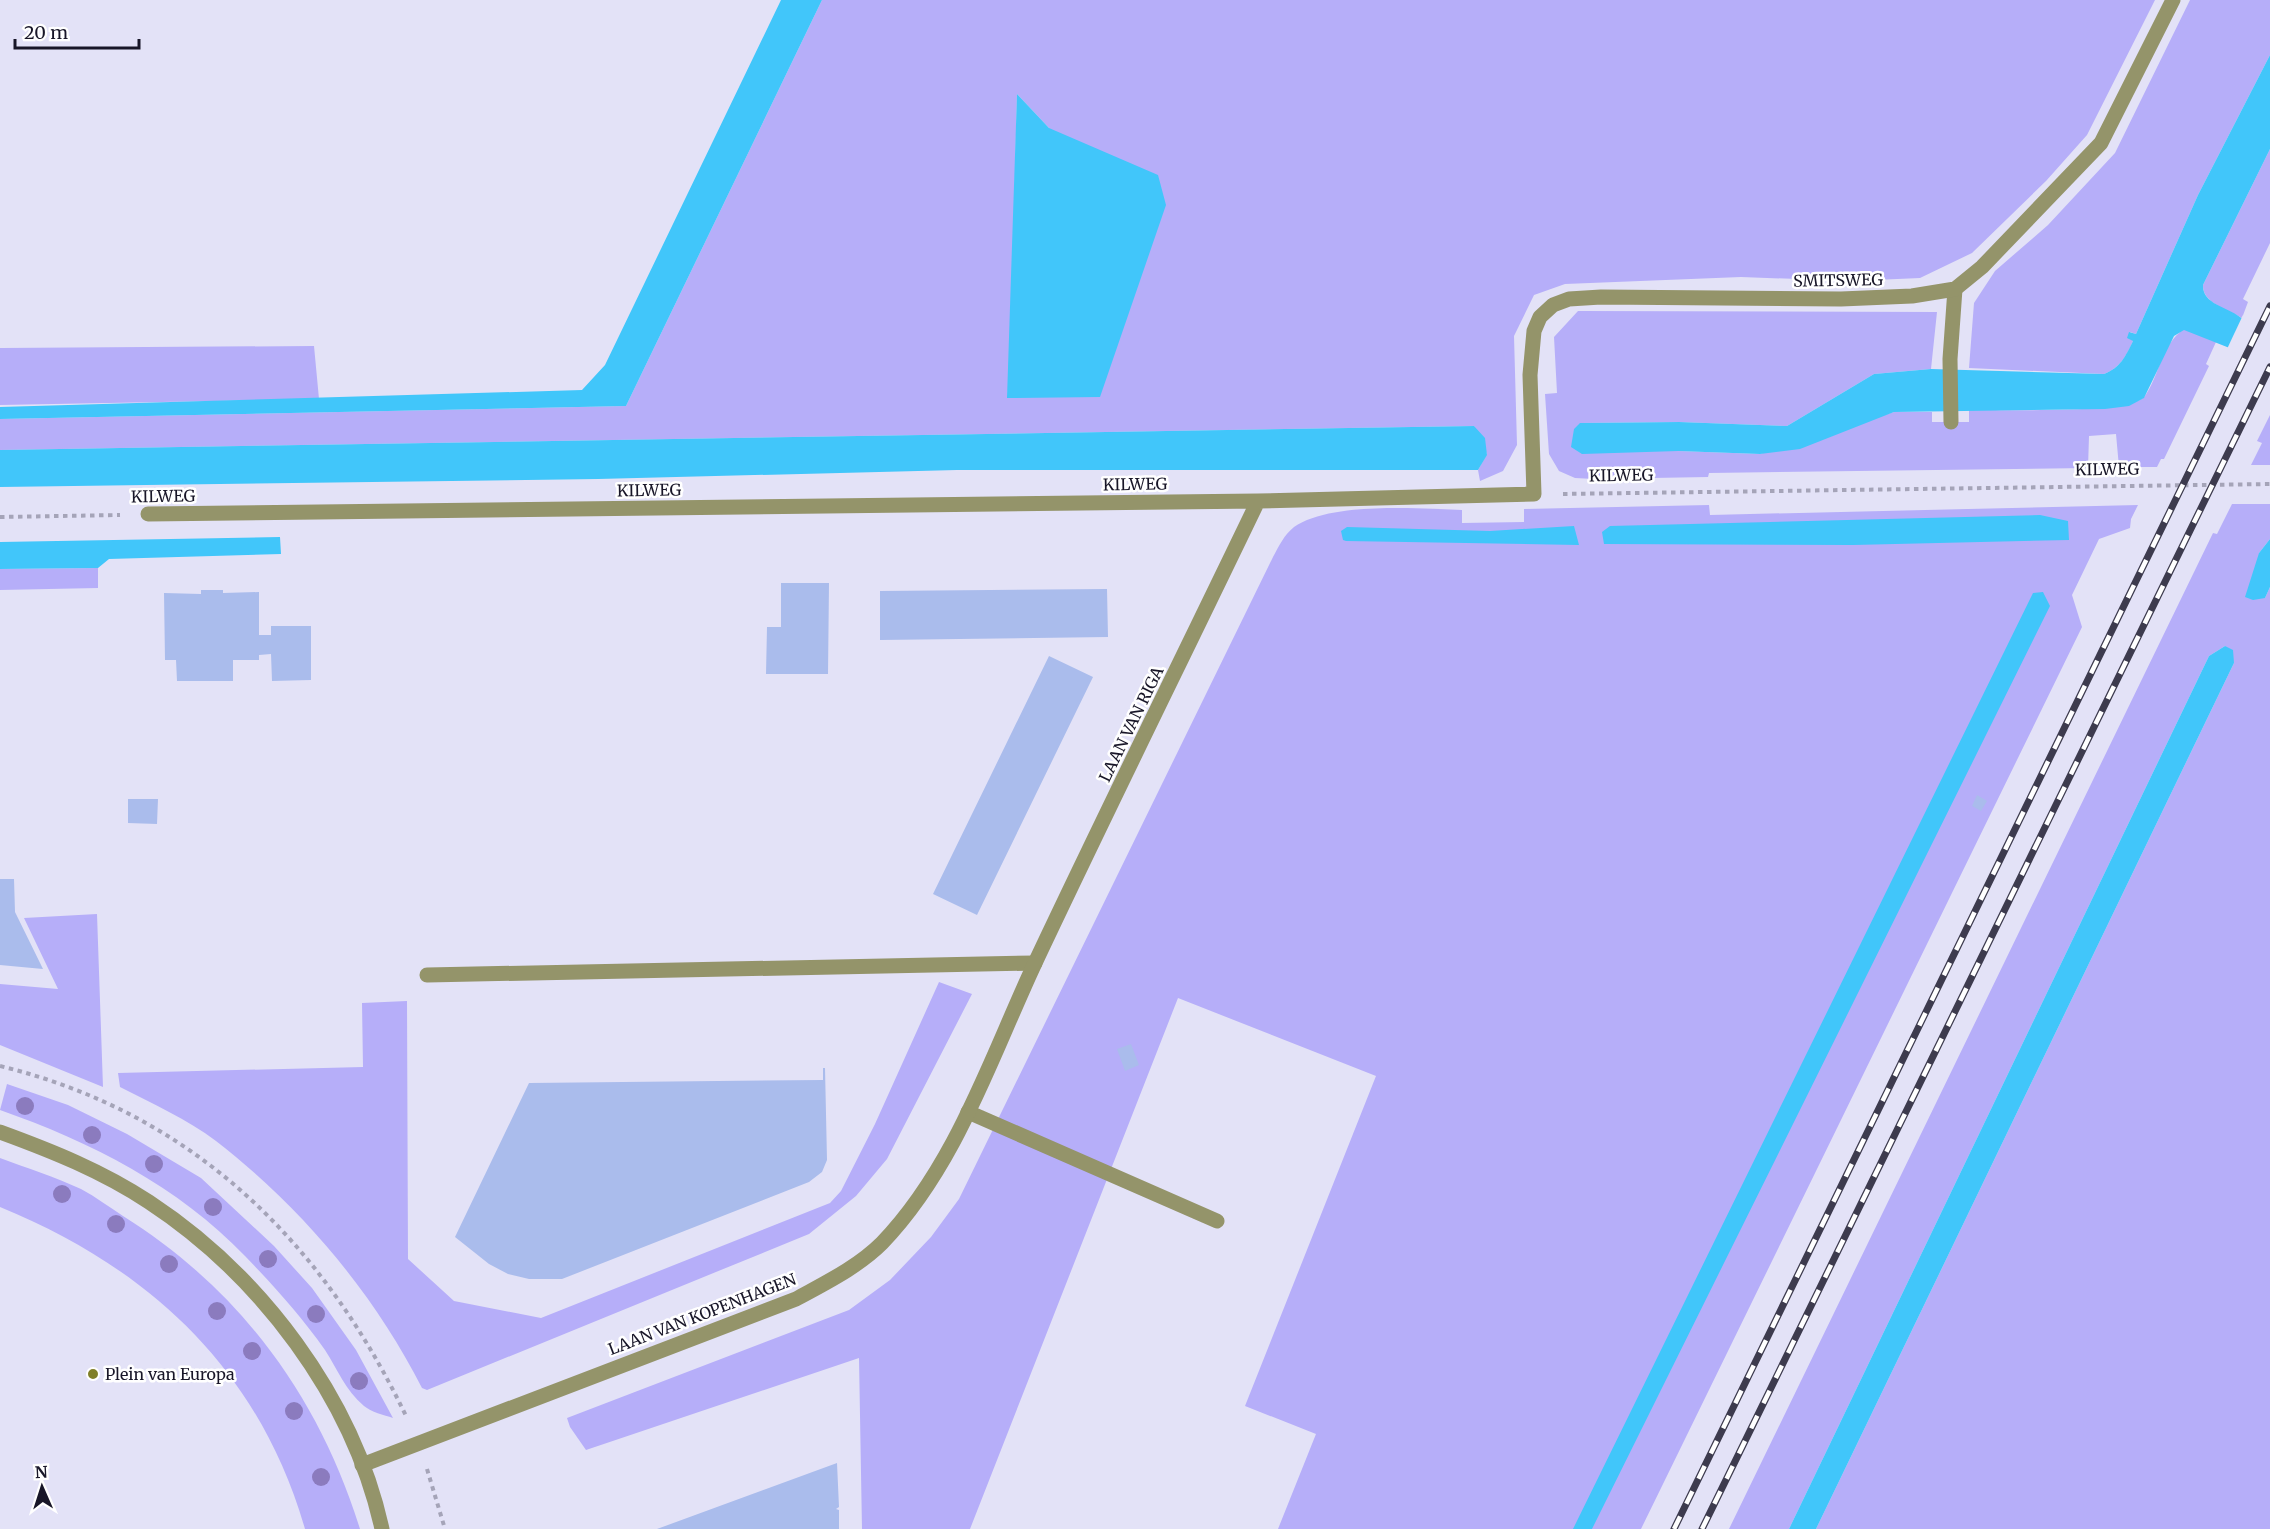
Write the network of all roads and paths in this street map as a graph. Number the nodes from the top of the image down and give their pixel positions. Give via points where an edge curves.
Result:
1 (2173, 0) edge
2 (1954, 289) junction
3 (1951, 422) dead end
4 (2270, 484) edge
5 (1534, 494) junction
6 (1258, 501) junction
7 (148, 514) joint
8 (0, 517) edge
9 (1035, 963) junction
10 (427, 975) dead end
11 (0, 1066) edge
12 (968, 1112) junction
13 (0, 1132) edge
14 (1217, 1221) dead end
15 (419, 1443) junction
16 (362, 1465) junction
17 (382, 1529) edge
18 (445, 1529) edge

1 - 2 street, SMITSWEG via 2101,143 1982,267
2 - 3 street
2 - 5 street, SMITSWEG via 1912,296 1601,297 1569,299 1553,305 1540,316 1530,350
4 - 5 path, KILWEG
5 - 6 street, KILWEG
6 - 7 street, KILWEG
6 - 9 street, LAAN VAN RIGA
7 - 8 path, KILWEG
9 - 10 street
9 - 12 street, LAAN VAN KOPENHAGEN
11 - 15 path via 102,1101 173,1139 238,1186 294,1241 344,1304 385,1372
12 - 14 street
12 - 15 street, LAAN VAN KOPENHAGEN via 911,1208 881,1244 844,1272 796,1299
13 - 16 street via 56,1152 138,1196 189,1231 236,1273 302,1352 332,1402
15 - 16 street, LAAN VAN KOPENHAGEN
15 - 18 path
16 - 17 street

